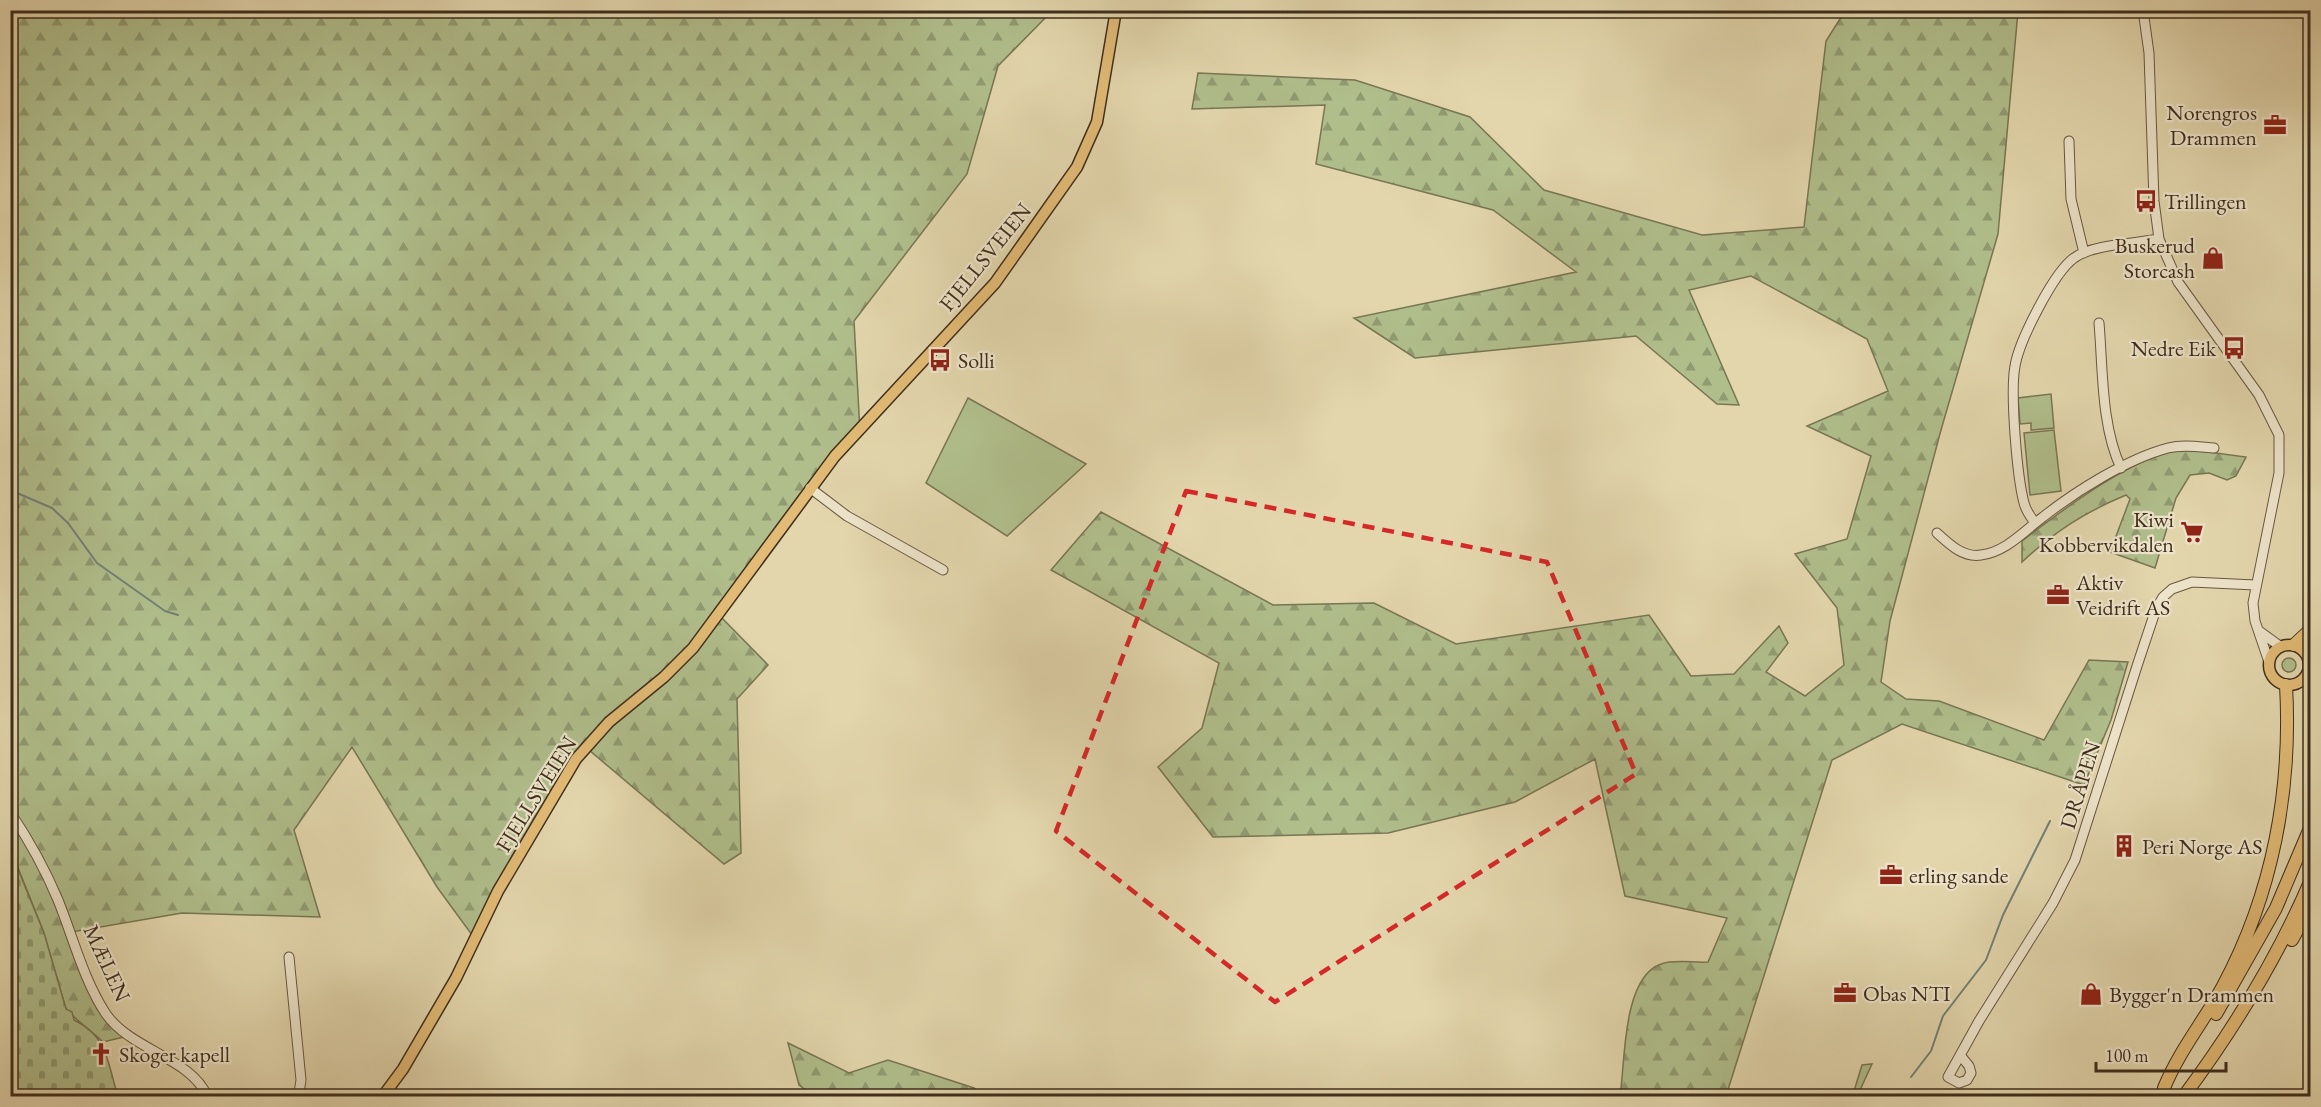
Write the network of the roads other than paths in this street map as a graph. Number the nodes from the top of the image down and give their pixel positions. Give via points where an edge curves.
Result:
1 (1116, 10) edge
2 (2143, 10) edge
3 (2069, 141) dead end
4 (2158, 239) junction
5 (2084, 253) junction
6 (2099, 323) dead end
7 (2214, 448) dead end
8 (2121, 468) junction
9 (810, 488) junction
10 (2035, 523) junction
11 (1937, 533) dead end
12 (943, 570) dead end
13 (2255, 585) junction
14 (2310, 630) edge
15 (2259, 631) junction
16 (2294, 645) junction
17 (2281, 647) junction
18 (2269, 662) junction
19 (2310, 662) edge
20 (2307, 679) edge
21 (2286, 685) junction
22 (10, 812) edge
23 (2310, 828) edge
24 (2310, 882) edge
25 (2310, 907) edge
26 (289, 957) dead end
27 (2248, 1002) junction
28 (1960, 1055) dead end
29 (2161, 1092) edge
30 (207, 1096) edge
31 (290, 1096) edge
32 (383, 1096) edge
33 (2184, 1096) edge

1 - 9 main road, FJELLSVEIEN via 1097,122 1077,167 995,283
2 - 4 street via 2150,62
3 - 5 street via 2071,199
4 - 5 street
4 - 13 street via 2178,282 2259,395 2279,435 2279,473
5 - 10 street via 2068,263 2047,295 2015,366 2013,395 2022,490 2026,510
6 - 8 street via 2109,422
7 - 8 street via 2169,447
8 - 10 street
9 - 12 street via 847,516
9 - 32 main road, FJELLSVEIEN via 693,648 609,722 576,759 498,891 456,978
10 - 11 street via 2003,548 1980,555 1962,552
13 - 15 street via 2253,603
13 - 28 street, DRÅPEN via 2192,582 2163,597 2138,663 2076,860
14 - 16 highway
15 - 17 street
15 - 18 street
16 - 17 main road
16 - 19 main road
17 - 18 main road
18 - 21 main road via 2272,677
19 - 20 main road
20 - 21 main road
21 - 29 highway via 2287,761 2268,873 2232,968 2209,1012 2175,1060
22 - 30 street, MÆLEN via 46,874 106,1014 132,1039 192,1075
23 - 29 highway via 2252,955
24 - 27 highway via 2283,941
25 - 27 highway via 2267,983
26 - 31 street via 301,1080 299,1093
27 - 33 highway

